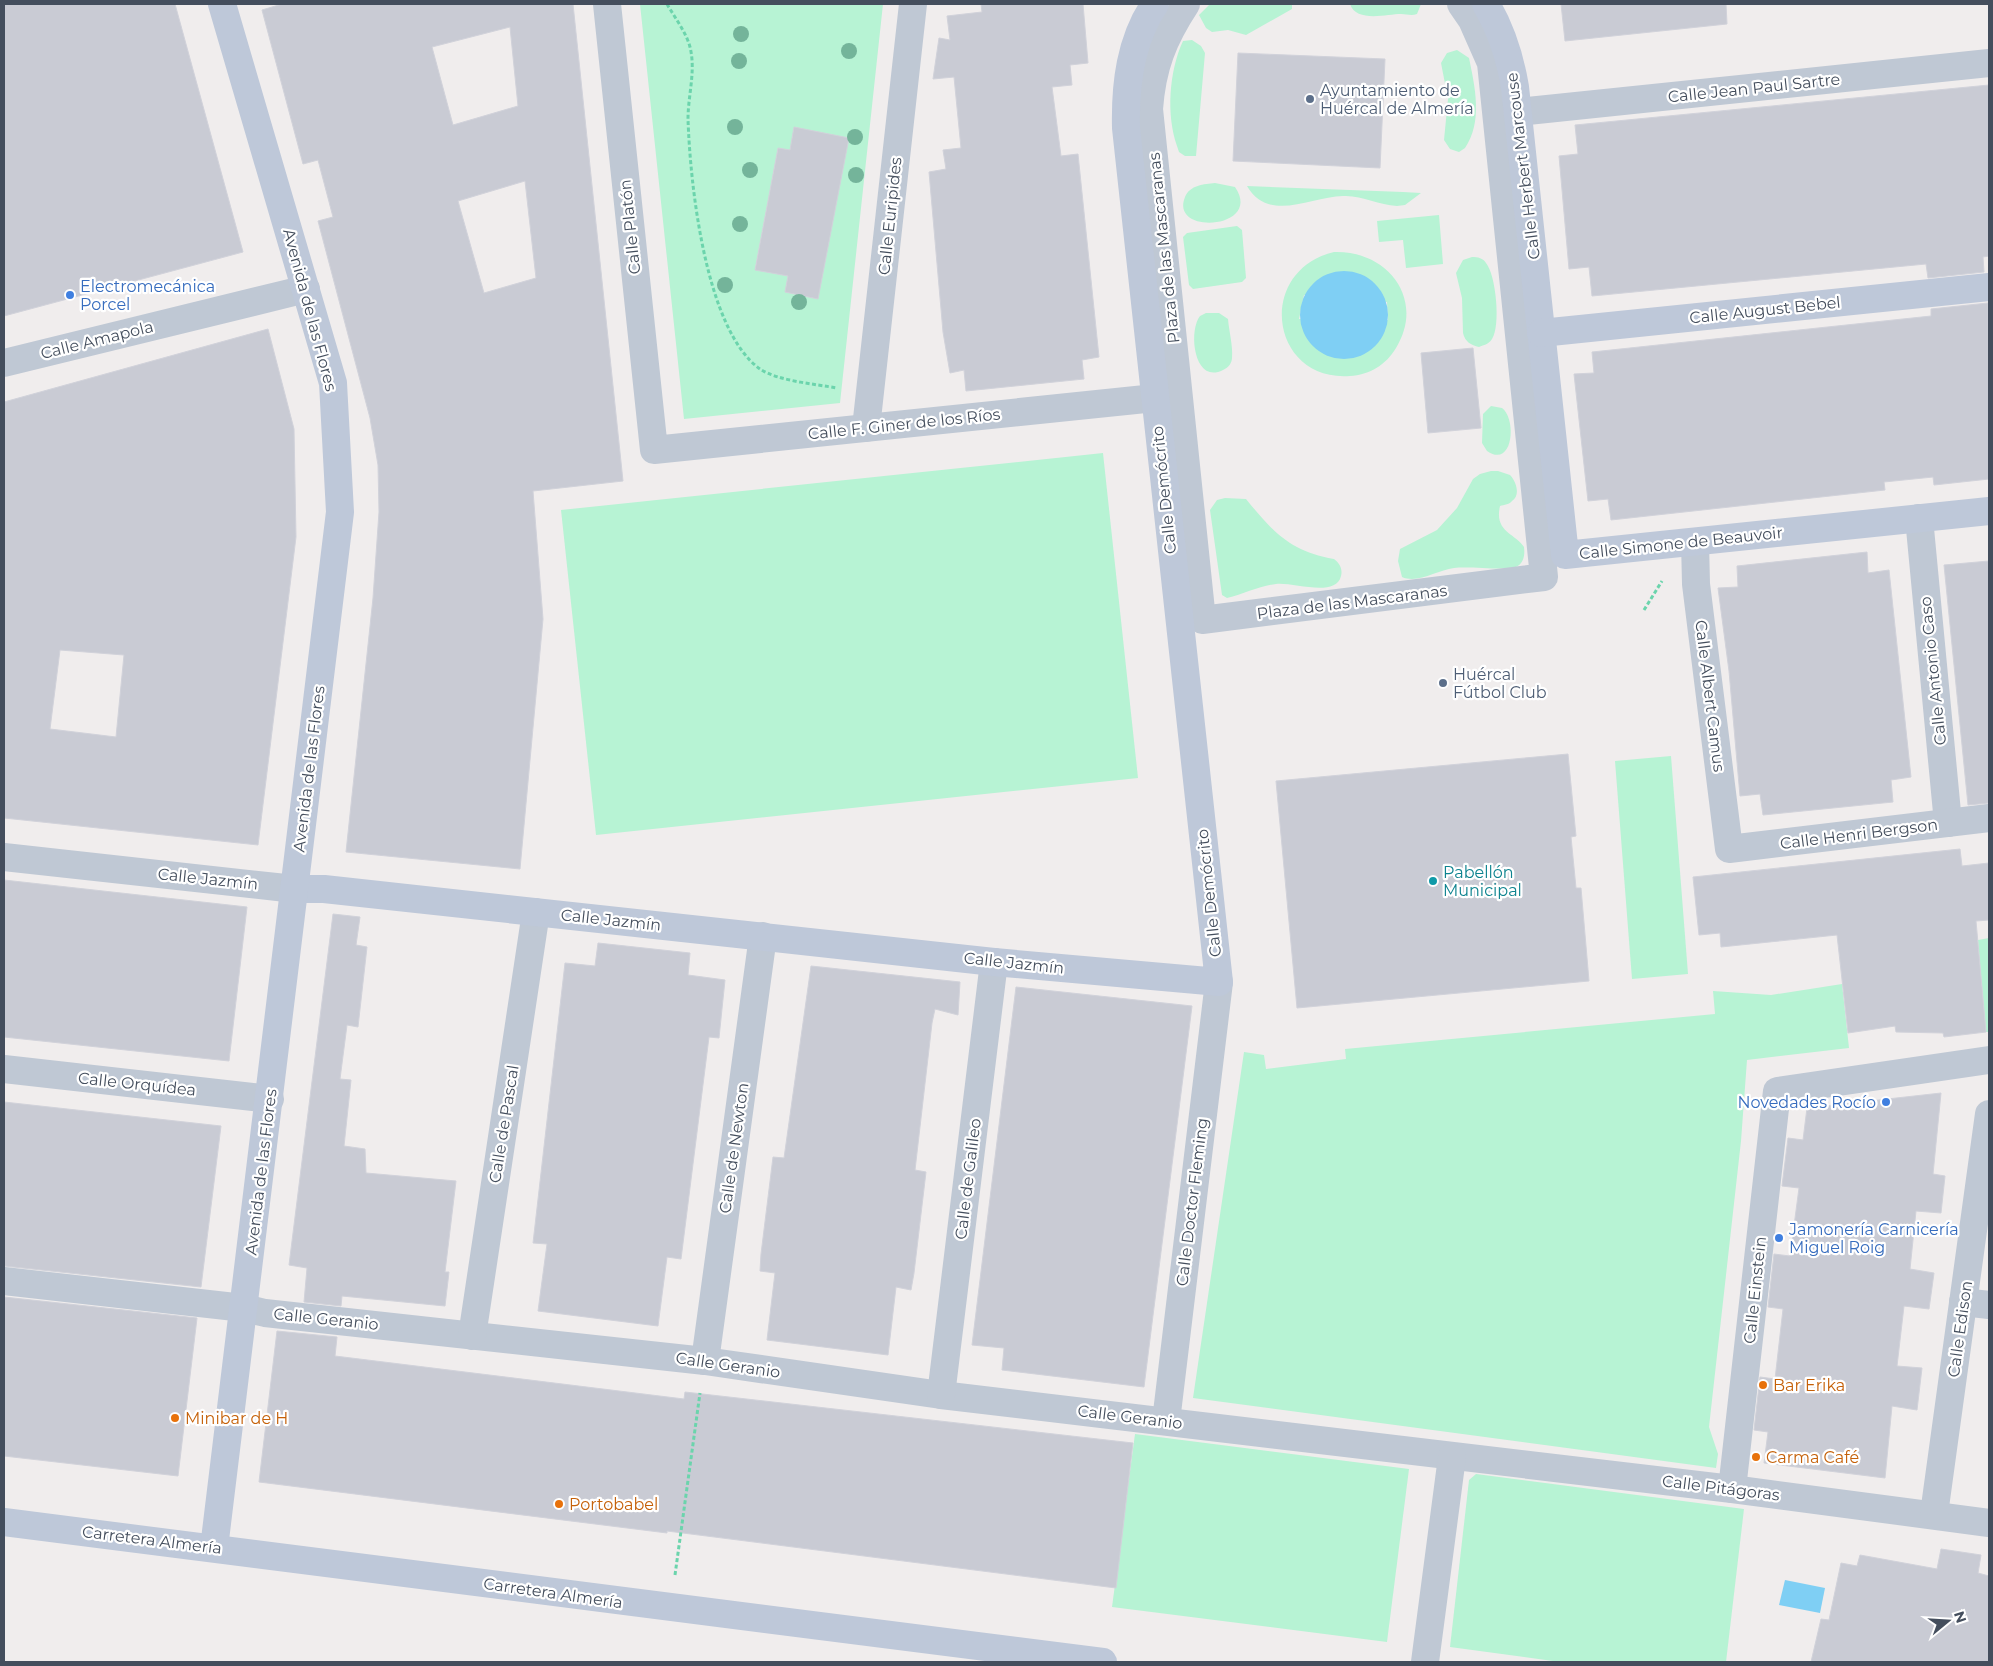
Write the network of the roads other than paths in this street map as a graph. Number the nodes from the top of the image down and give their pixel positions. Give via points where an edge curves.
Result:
1 (222, 4) edge
2 (607, 4) edge
3 (913, 4) edge
4 (1155, 4) edge
5 (1186, 4) edge
6 (1461, 4) edge
7 (1486, 4) edge
8 (1989, 63) edge
9 (1518, 112) junction
10 (1989, 287) edge
11 (306, 289) junction
12 (1541, 333) junction
13 (4, 363) edge
14 (1155, 398) junction
15 (866, 428) junction
16 (654, 450) joint
17 (1989, 511) edge
18 (1919, 518) junction
19 (1695, 542) junction
20 (1989, 818) edge
21 (1948, 823) junction
22 (1729, 849) joint
23 (4, 857) edge
24 (295, 889) junction
25 (536, 912) junction
26 (763, 936) junction
27 (994, 962) junction
28 (1219, 982) junction
29 (1989, 1060) edge
30 (4, 1069) edge
31 (270, 1098) junction
32 (1989, 1114) edge
33 (4, 1281) edge
34 (1976, 1304) edge
35 (244, 1308) junction
36 (472, 1336) junction
37 (705, 1361) junction
38 (941, 1395) junction
39 (1166, 1421) junction
40 (1452, 1457) junction
41 (1732, 1489) junction
42 (1934, 1514) junction
43 (4, 1522) edge
44 (1989, 1523) edge
45 (214, 1548) junction
46 (1103, 1662) edge
47 (1425, 1662) edge

1 - 11 street, Avenida de las Flores
2 - 16 street, Calle Platón
3 - 15 street, Calle Euripides
4 - 14 street, Calle Demócrito via 1130,63 1125,95
5 - 6 street, Plaza de las Mascaranas via 1164,38 1149,108 1202,620 1544,578 1491,63 1472,20
7 - 9 street, Calle Herbert Marcouse via 1510,56
8 - 9 street, Calle Jean Paul Sartre
9 - 12 street, Calle Herbert Marcouse
10 - 12 street, Calle August Bebel
11 - 13 street, Calle Amapola
11 - 24 street, Avenida de las Flores via 333,383 340,512
12 - 19 street, Calle Simone de Beauvoir via 1564,555
14 - 15 street, Calle F. Giner de los Ríos
14 - 28 street, Calle Demócrito
15 - 16 street, Calle F. Giner de los Ríos
17 - 18 street, Calle Simone de Beauvoir
18 - 19 street, Calle Simone de Beauvoir
18 - 21 street, Calle Antonio Caso
19 - 22 street, Calle Albert Camus via 1696,584
20 - 21 street, Calle Henri Bergson
21 - 22 street, Calle Henri Bergson
23 - 24 street, Calle Jazmín
24 - 25 street, Calle Jazmín via 324,889
24 - 31 street, Avenida de las Flores
25 - 26 street, Calle Jazmín
25 - 36 street, Calle de Pascal
26 - 27 street, Calle Jazmín
26 - 37 street, Calle de Newton
27 - 28 street, Calle Jazmín
27 - 38 street, Calle de Galileo
28 - 39 street, Calle Doctor Fleming
29 - 41 street, Calle Einstein via 1777,1091
30 - 31 street, Calle Orquídea
31 - 35 street, Avenida de las Flores
32 - 34 street, Calle Edison
33 - 35 street, Calle Geranio
34 - 42 street, Calle Edison
35 - 36 street, Calle Geranio
35 - 45 street, Avenida de las Flores
36 - 37 street, Calle Geranio
37 - 38 street, Calle Geranio
38 - 39 street, Calle Geranio
39 - 40 street, Calle Geranio
40 - 41 street, Calle Pitágoras
40 - 47 street
41 - 42 street, Calle Pitágoras
42 - 44 street, Calle Pitágoras
43 - 45 street, Carretera Almería
45 - 46 street, Carretera Almería

